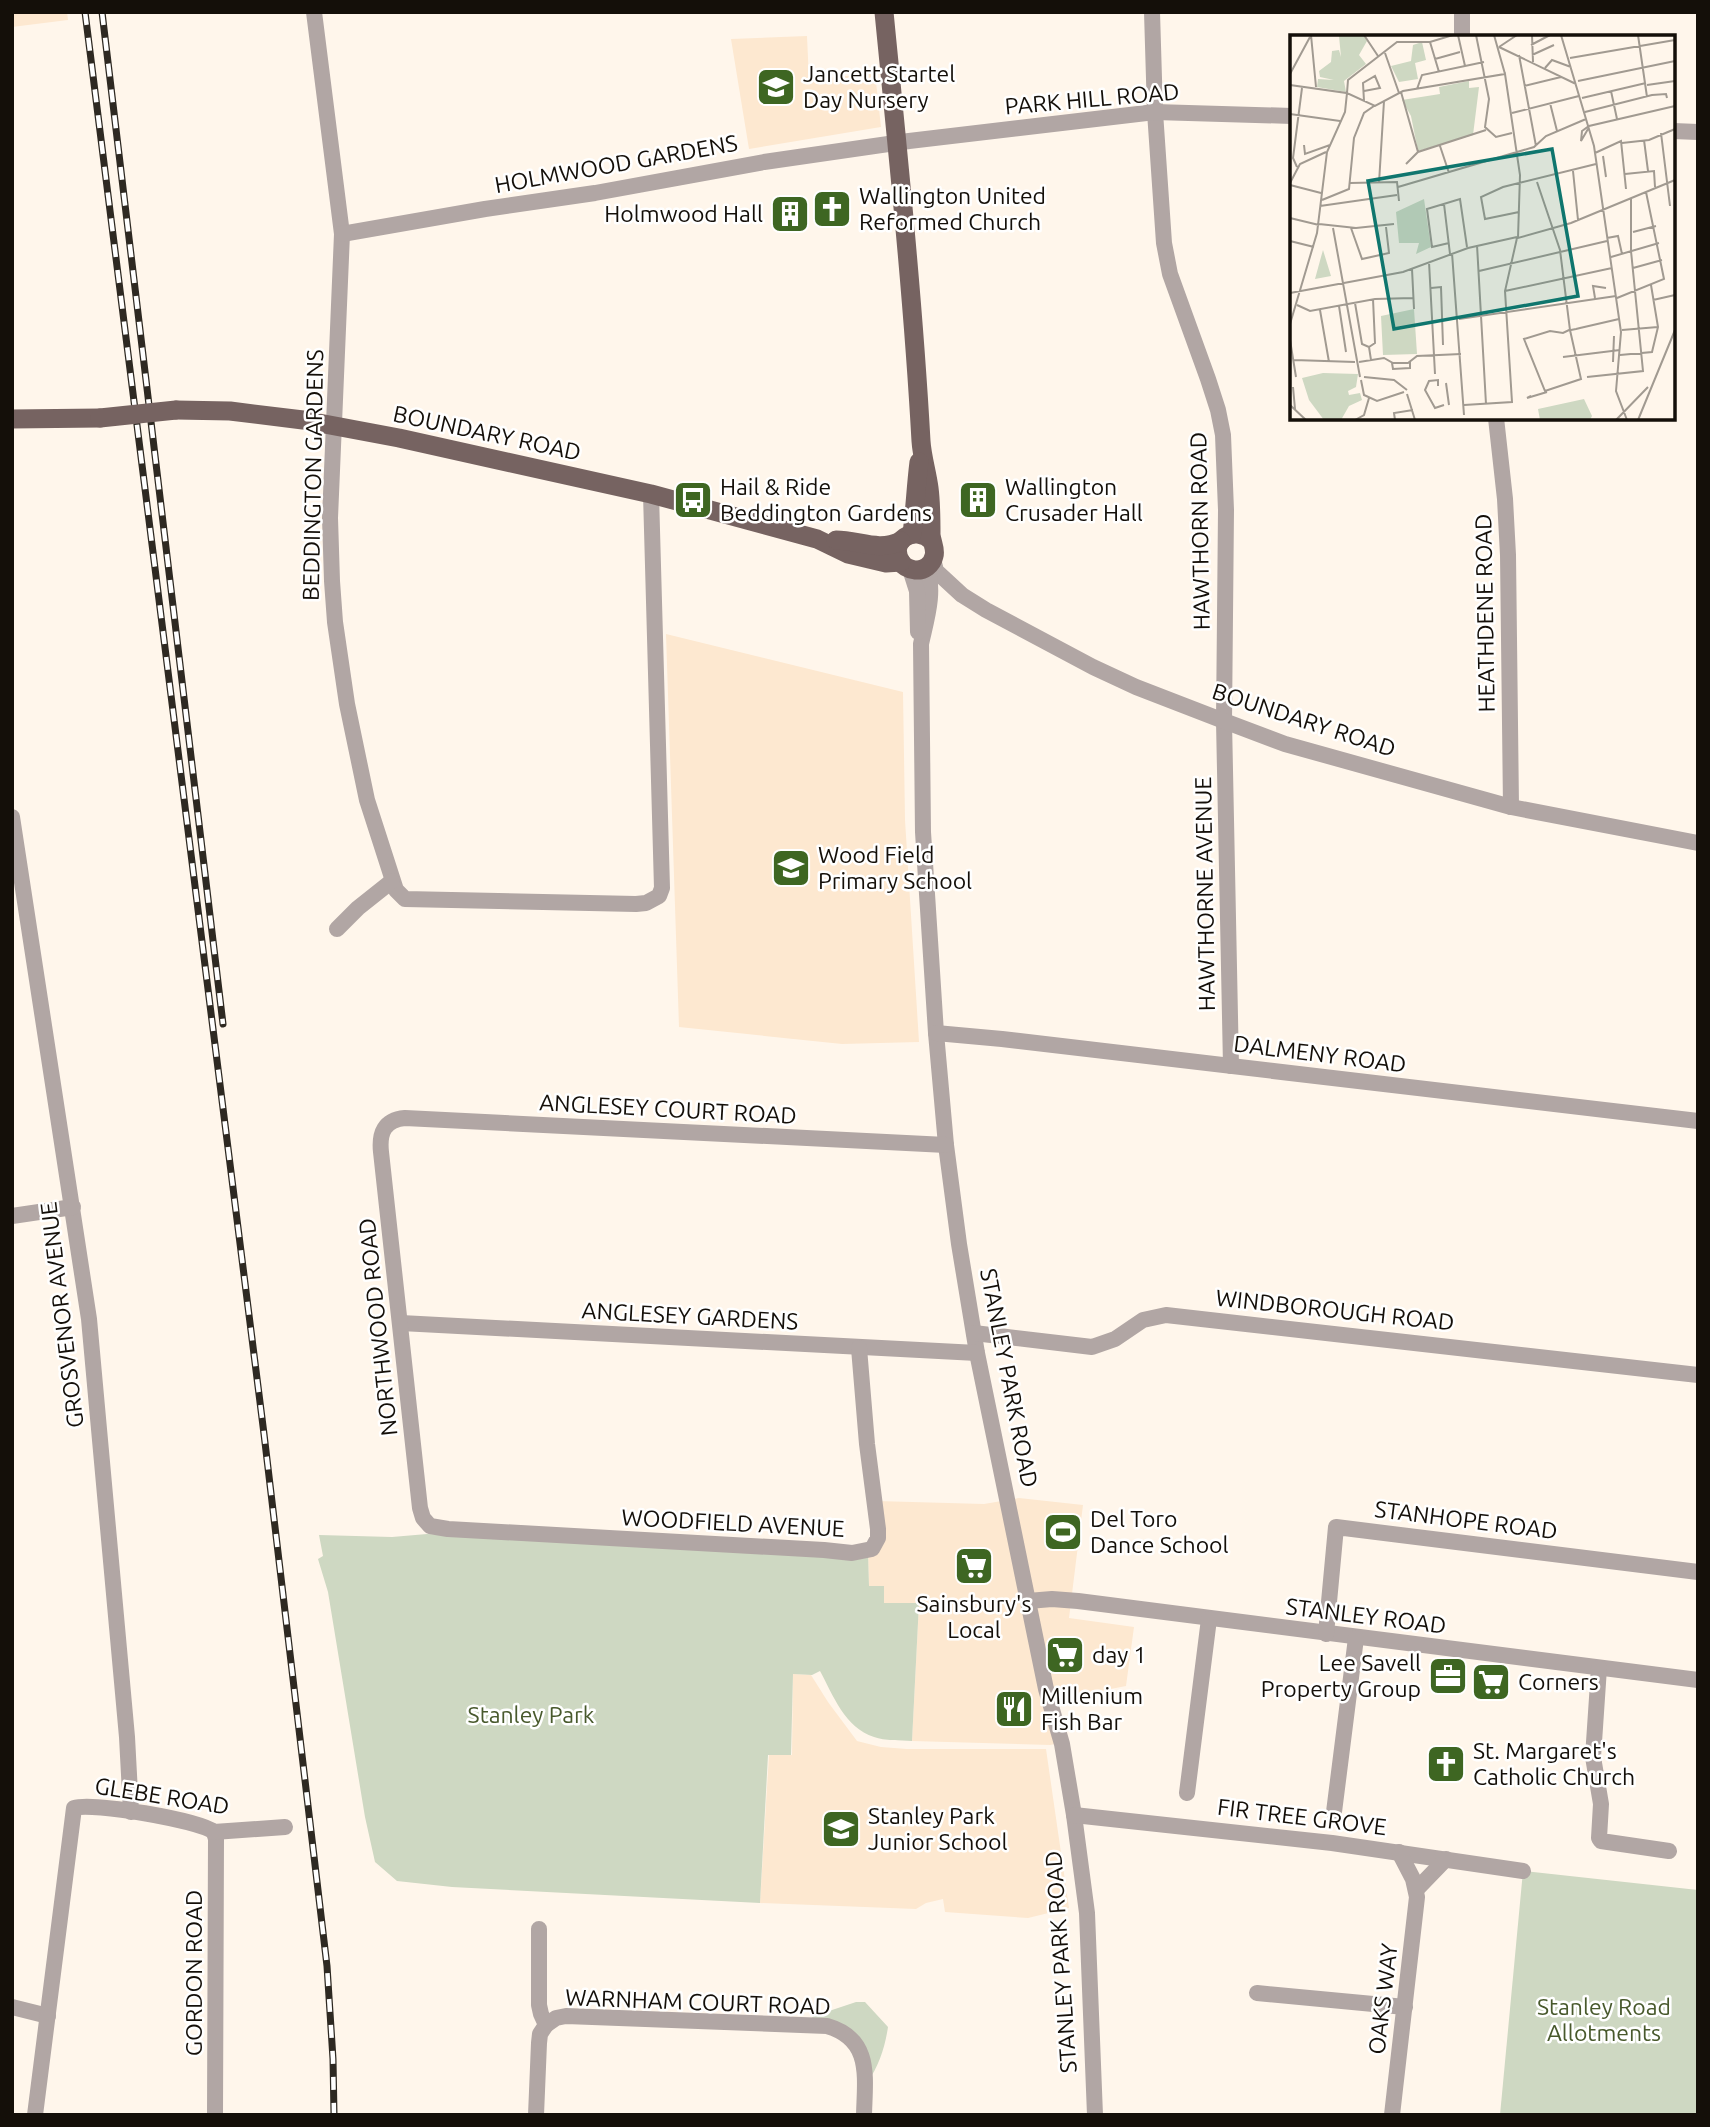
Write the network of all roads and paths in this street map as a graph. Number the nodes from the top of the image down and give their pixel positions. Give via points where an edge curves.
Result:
1 (314, 12) edge
2 (884, 12) edge
3 (1152, 12) edge
4 (1462, 12) edge
5 (1462, 35) edge
6 (1154, 112) junction
7 (1290, 116) edge
8 (1675, 131) edge
9 (1698, 132) edge
10 (898, 143) junction
11 (342, 234) junction
12 (12, 419) edge
13 (1496, 420) edge
14 (333, 425) junction
15 (921, 446) junction
16 (650, 494) junction
17 (906, 538) junction
18 (817, 539) junction
19 (920, 560) junction
20 (1224, 722) junction
21 (1511, 807) junction
22 (12, 817) edge
23 (1698, 843) edge
24 (392, 881) junction
25 (337, 929) dead end
26 (936, 1033) junction
27 (1231, 1066) junction
28 (1698, 1121) edge
29 (388, 1123) joint
30 (946, 1145) junction
31 (73, 1207) junction
32 (12, 1216) edge
33 (401, 1324) junction
34 (974, 1333) junction
35 (859, 1348) junction
36 (977, 1353) junction
37 (1698, 1375) edge
38 (430, 1526) joint
39 (1698, 1572) edge
40 (1028, 1601) junction
41 (1209, 1619) junction
42 (1326, 1634) junction
43 (1356, 1638) junction
44 (1600, 1668) junction
45 (1698, 1680) edge
46 (1187, 1793) dead end
47 (131, 1812) junction
48 (1334, 1812) dead end
49 (1074, 1815) junction
50 (285, 1827) dead end
51 (214, 1832) junction
52 (1669, 1851) dead end
53 (1399, 1852) junction
54 (1446, 1859) junction
55 (1523, 1871) dead end
56 (1417, 1889) junction
57 (539, 1930) dead end
58 (1257, 1993) dead end
59 (12, 2007) edge
60 (1405, 2007) junction
61 (48, 2016) junction
62 (546, 2025) junction
63 (36, 2115) edge
64 (215, 2115) edge
65 (536, 2115) edge
66 (864, 2115) edge
67 (1095, 2115) edge
68 (1392, 2115) edge

1 - 11 street, BEDDINGTON GARDENS
2 - 10 main road, STANLEY PARK ROAD
3 - 6 street, HAWTHORN ROAD
4 - 5 street
6 - 7 street, PARK HILL ROAD
6 - 10 street, PARK HILL ROAD
6 - 20 street, HAWTHORN ROAD via 1170,274 1223,435
8 - 9 street
10 - 11 street, HOLMWOOD GARDENS
10 - 15 main road, STANLEY PARK ROAD
11 - 14 street, BEDDINGTON GARDENS
12 - 14 main road, BOUNDARY ROAD, bridge via 230,411
13 - 21 street, HEATHDENE ROAD via 1508,555
14 - 16 main road, BOUNDARY ROAD
14 - 24 street, BEDDINGTON GARDENS via 330,553 338,645 367,800
15 - 17 main road, STANLEY PARK ROAD via 915,518
15 - 19 main road, STANLEY PARK ROAD via 929,487
16 - 18 main road, BOUNDARY ROAD
16 - 24 street via 659,896 636,904 413,900 400,896
17 - 18 main road, BOUNDARY ROAD via 878,547
17 - 19 main road, STANLEY PARK ROAD via 898,552
17 - 19 main road via 919,533 926,536
18 - 19 main road, BOUNDARY ROAD via 848,554 886,563
19 - 20 street, BOUNDARY ROAD via 986,610 1093,667
19 - 26 street, STANLEY PARK ROAD via 916,627 921,644 923,832
20 - 21 street, BOUNDARY ROAD via 1285,744
20 - 27 street, HAWTHORNE AVENUE
21 - 23 street, BOUNDARY ROAD
22 - 31 street, GROSVENOR AVENUE
24 - 25 street
26 - 27 street, DALMENY ROAD
26 - 30 street, STANLEY PARK ROAD
27 - 28 street, DALMENY ROAD
29 - 30 street, ANGLESEY COURT ROAD via 405,1118
29 - 33 street, NORTHWOOD ROAD via 380,1141
30 - 34 street, STANLEY PARK ROAD
31 - 32 street
31 - 47 street, GROSVENOR AVENUE via 89,1320
33 - 35 street, ANGLESEY GARDENS
33 - 38 street, NORTHWOOD ROAD via 420,1508
34 - 36 street, STANLEY PARK ROAD
34 - 37 street, WINDBOROUGH ROAD via 1092,1346 1115,1339 1143,1320 1166,1315
35 - 36 street, ANGLESEY GARDENS
35 - 38 street, WOODFIELD AVENUE via 878,1529 872,1549 852,1553
36 - 40 street, STANLEY PARK ROAD
39 - 42 street, STANHOPE ROAD via 1336,1527
40 - 41 street, STANLEY ROAD via 1078,1601
40 - 49 street, STANLEY PARK ROAD
41 - 42 street, STANLEY ROAD
41 - 46 street
42 - 43 street, STANLEY ROAD
43 - 44 street, STANLEY ROAD
43 - 48 street
44 - 45 street, STANLEY ROAD
44 - 52 street via 1593,1757 1601,1804 1599,1838
47 - 51 street, GLEBE ROAD via 169,1817
47 - 61 street, GLEBE ROAD via 74,1808
49 - 53 street, FIR TREE GROVE
49 - 67 street, STANLEY PARK ROAD via 1087,1913
50 - 51 street, GLEBE ROAD
51 - 64 street, GORDON ROAD
53 - 54 street, FIR TREE GROVE
53 - 56 street
54 - 55 street, FIR TREE GROVE
54 - 56 street
56 - 60 street, OAKS WAY
57 - 62 street via 539,2005
58 - 60 street
59 - 61 street
60 - 68 street, OAKS WAY
61 - 63 street
62 - 65 street via 539,2043
62 - 66 street, WARNHAM COURT ROAD via 566,2017 827,2026 842,2031 858,2046 864,2074

